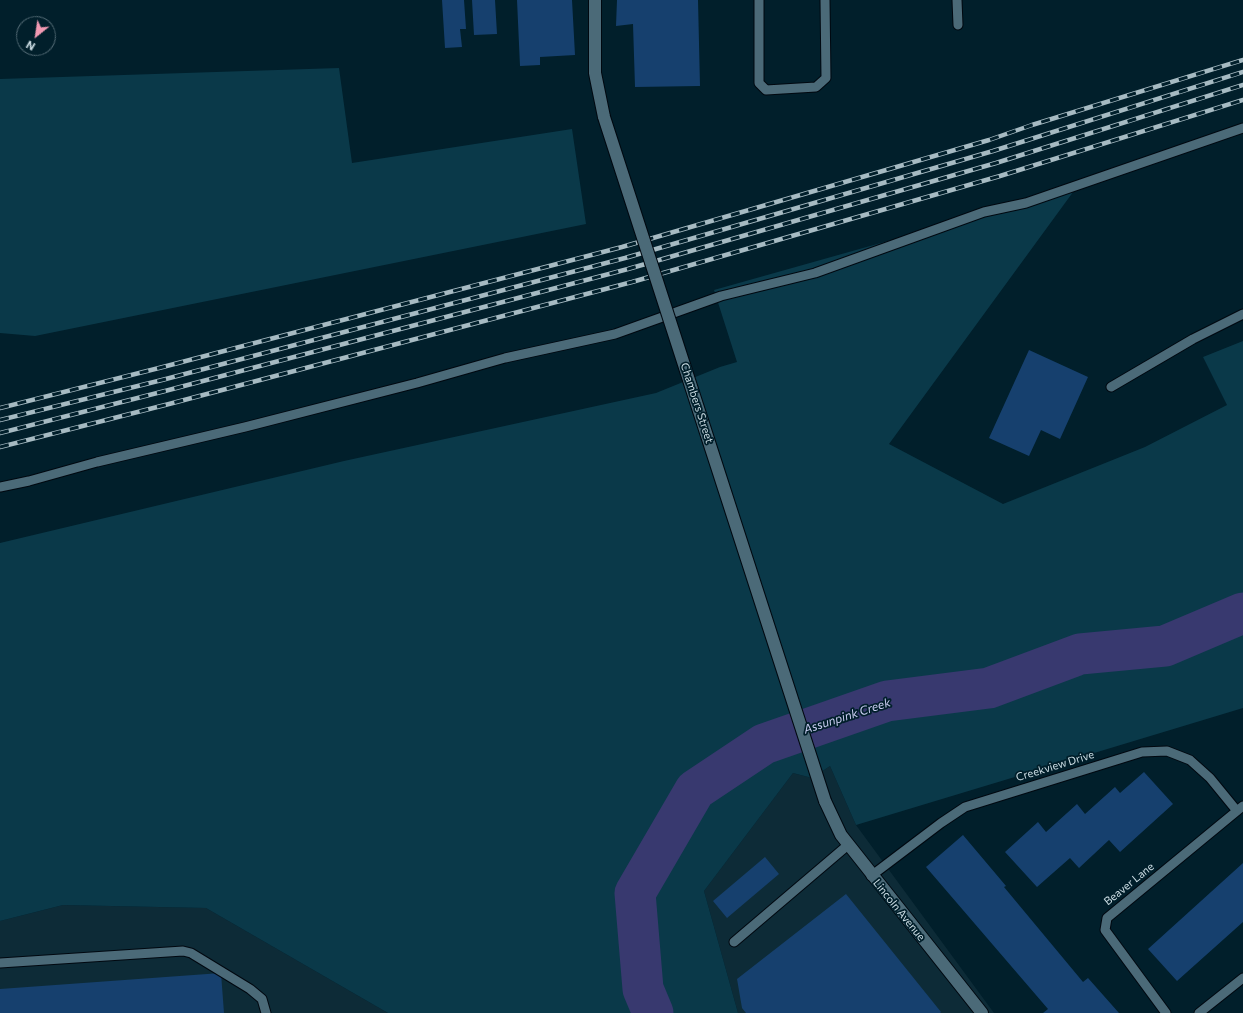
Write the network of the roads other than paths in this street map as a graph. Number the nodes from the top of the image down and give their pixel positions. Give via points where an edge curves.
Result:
1 (595, 0) edge
2 (758, 0) edge
3 (825, 0) edge
4 (958, 0) edge
5 (958, 25) dead end
6 (1243, 128) edge
7 (1243, 314) edge
8 (1111, 387) dead end
9 (0, 487) edge
10 (825, 801) joint
11 (1240, 809) edge
12 (848, 845) junction
13 (871, 876) junction
14 (734, 942) dead end
15 (0, 963) edge
16 (1243, 978) edge
17 (266, 1013) edge
18 (982, 1013) edge
19 (1166, 1013) edge
20 (1199, 1013) edge

1 - 10 street, Chambers Street, bridge via 595,72 604,117
2 - 3 lane via 759,83 766,90 816,87 826,78
4 - 5 lane
6 - 9 lane via 1026,203 984,212 815,273 721,296 615,334 505,358 418,383
7 - 8 lane via 1193,339
10 - 12 street, Lincoln Avenue via 840,836
11 - 13 lane, Creekview Drive via 1190,760 1167,751 1142,752 965,807
11 - 19 lane, Beaver Lane via 1107,918 1105,930
12 - 13 street, Lincoln Avenue
12 - 14 lane
13 - 18 street, Lincoln Avenue
15 - 17 lane via 183,951 201,958 250,989 262,999
16 - 20 lane

